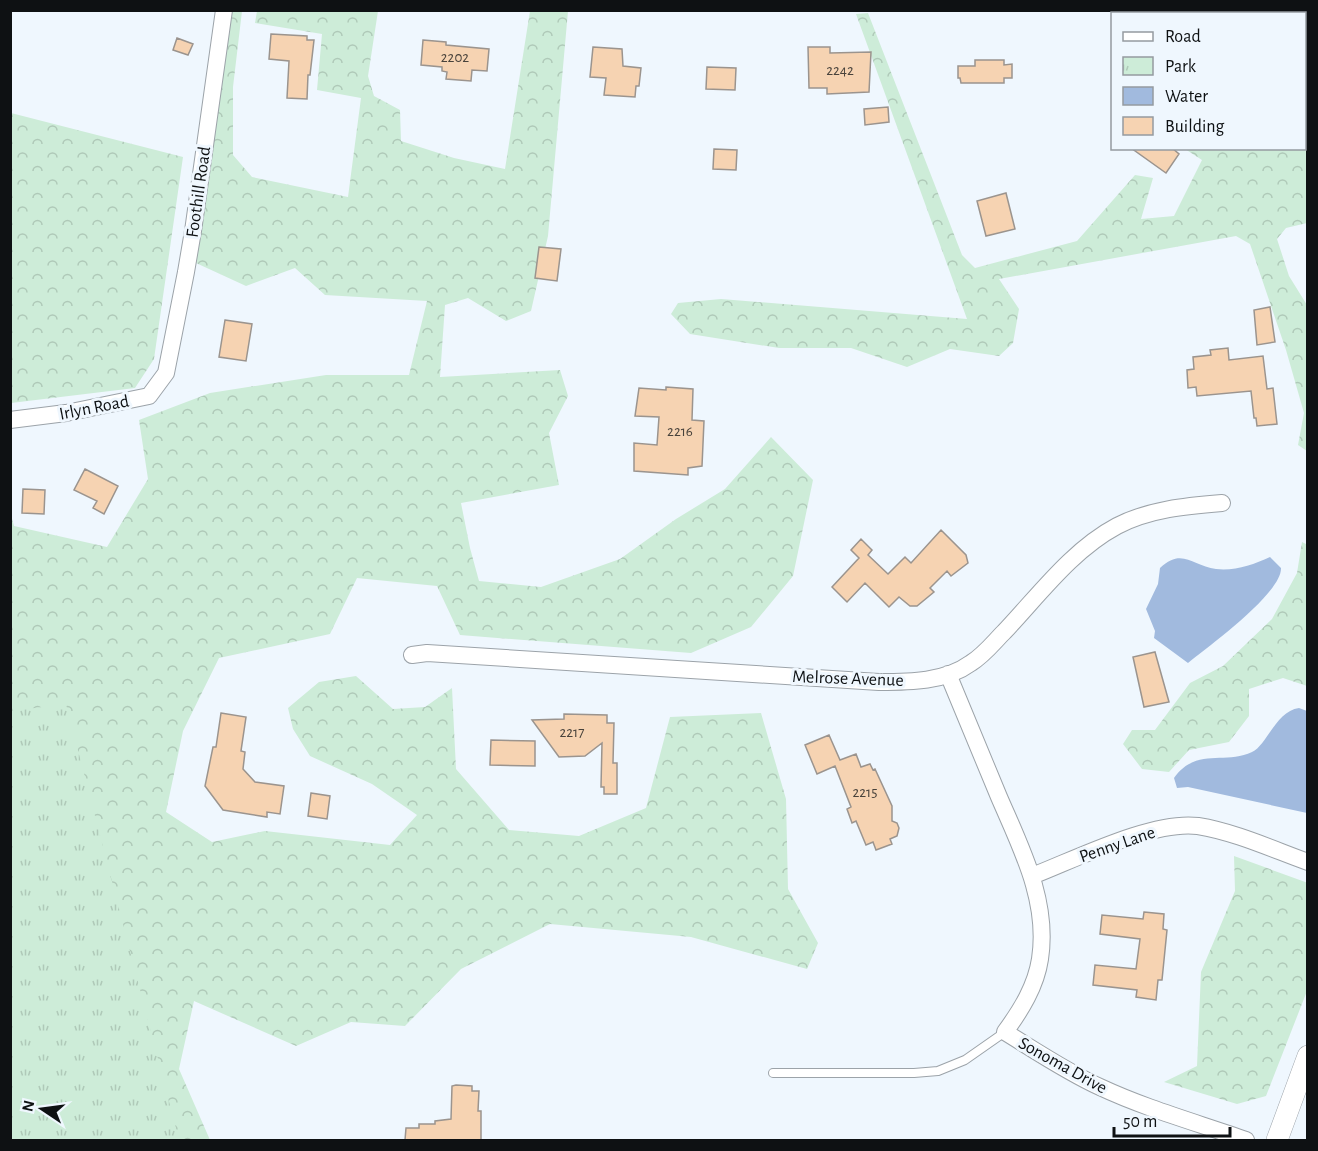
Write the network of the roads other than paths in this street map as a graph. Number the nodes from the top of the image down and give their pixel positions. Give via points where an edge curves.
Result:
1 (224, 10) edge
2 (166, 373) joint
3 (10, 420) edge
4 (1222, 503) dead end
5 (412, 655) dead end
6 (948, 674) junction
7 (1308, 862) edge
8 (1032, 876) junction
9 (1005, 1032) junction
10 (1308, 1056) edge
11 (773, 1073) dead end
12 (1246, 1140) edge
13 (1276, 1140) edge

1 - 2 street, Foothill Road via 193,231
2 - 3 street, Irlyn Road via 149,396
4 - 6 street, Melrose Avenue via 1171,508 1117,526 1064,568 971,664
5 - 6 street, Melrose Avenue via 879,682 927,680
6 - 8 street, Sonoma Drive
7 - 8 street, Penny Lane via 1224,832 1174,826 1147,831
8 - 9 street, Sonoma Drive via 1041,911 1040,960 1032,987
9 - 11 lane via 966,1060 938,1071
9 - 12 street, Sonoma Drive via 1100,1087
10 - 13 street

